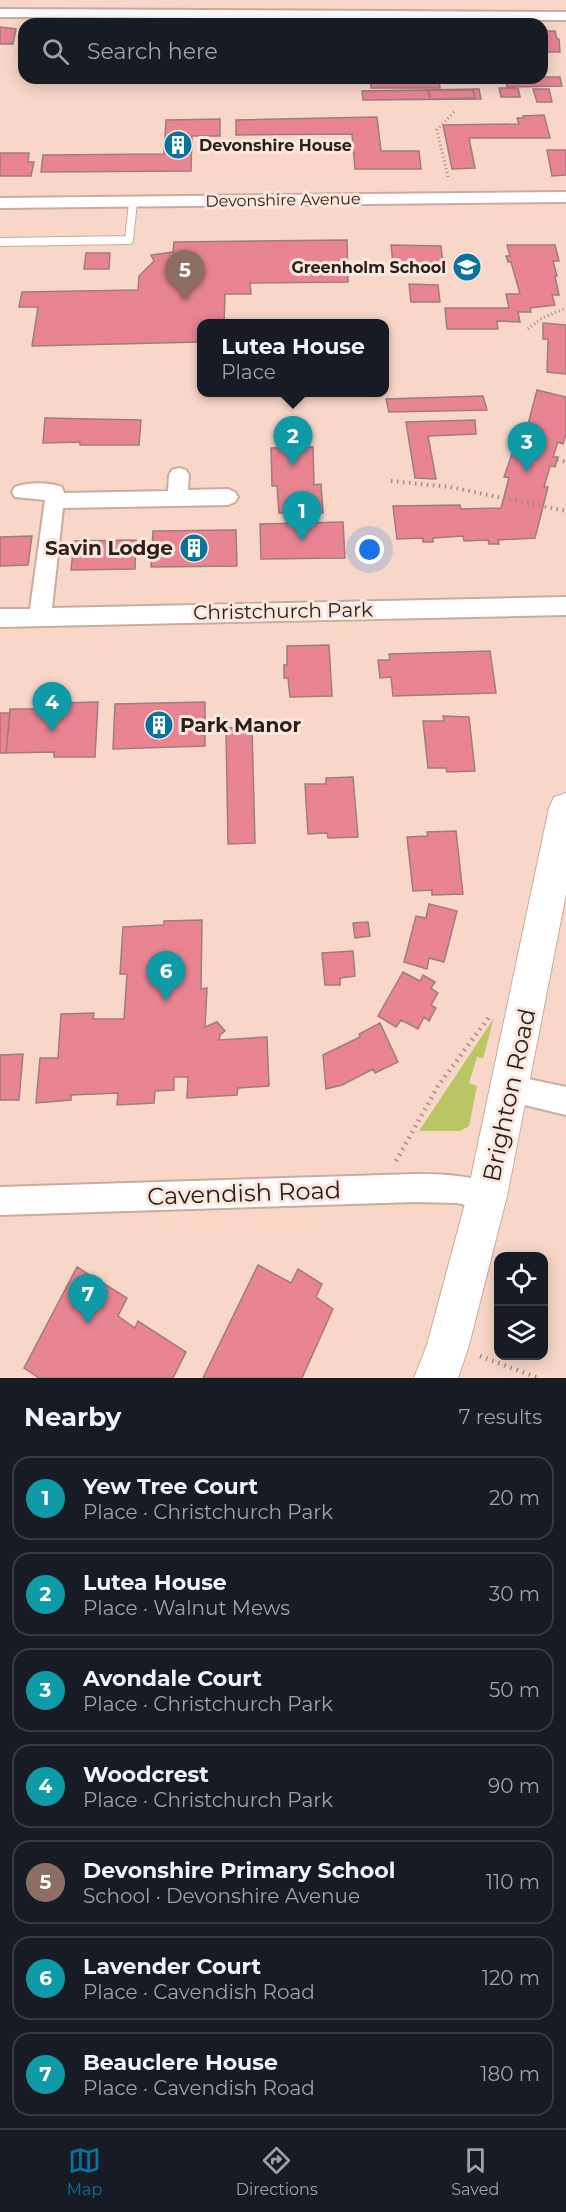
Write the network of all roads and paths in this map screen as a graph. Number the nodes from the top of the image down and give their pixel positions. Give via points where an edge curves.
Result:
1 (0, 13) edge
2 (566, 16) edge
3 (456, 110) dead end
4 (458, 177) dead end
5 (566, 197) edge
6 (133, 202) junction
7 (0, 203) edge
8 (0, 242) edge
9 (566, 308) edge
10 (528, 329) dead end
11 (557, 460) dead end
12 (566, 462) edge
13 (179, 475) dead end
14 (391, 481) dead end
15 (56, 489) junction
16 (22, 492) dead end
17 (228, 497) dead end
18 (178, 498) junction
19 (566, 511) edge
20 (566, 606) edge
21 (40, 616) junction
22 (0, 618) edge
23 (566, 808) edge
24 (530, 992) junction
25 (510, 1089) junction
26 (566, 1101) edge
27 (382, 1189) junction
28 (487, 1196) junction
29 (0, 1201) edge
30 (442, 1361) edge
31 (538, 1378) edge

1 - 2 street
3 - 4 path via 437,130 447,177
5 - 6 street, Devonshire Avenue
6 - 7 street, Devonshire Avenue
6 - 8 lane via 129,240
9 - 10 path
11 - 12 path
13 - 18 street
14 - 19 path via 450,487
15 - 16 street
15 - 18 street
15 - 21 street
17 - 18 street
20 - 21 street, Christchurch Park
21 - 22 street, Christchurch Park
23 - 24 main road, Brighton Road
24 - 25 main road, Brighton Road
24 - 27 path via 495,1008 466,1046 410,1131
25 - 26 street
25 - 28 main road, Brighton Road
27 - 28 street, Cavendish Road via 457,1189
27 - 29 street, Cavendish Road
28 - 30 main road, Brighton Road
30 - 31 path

